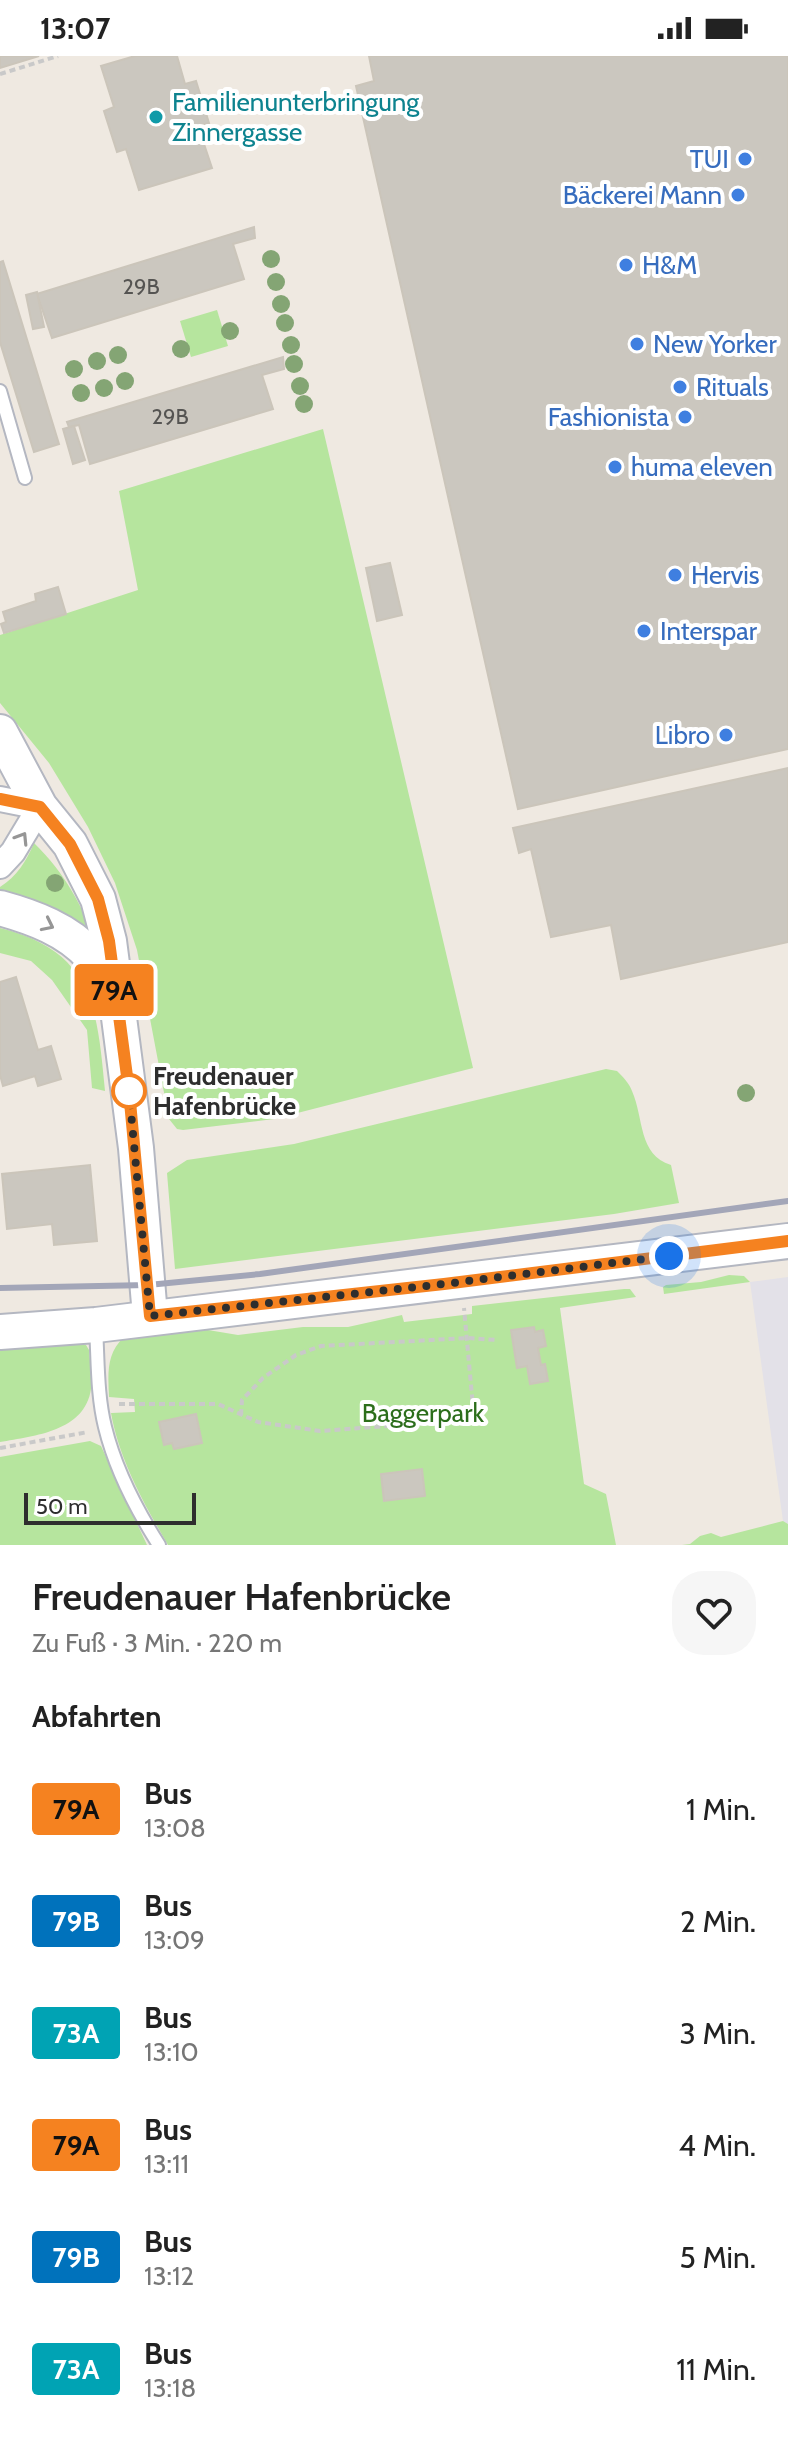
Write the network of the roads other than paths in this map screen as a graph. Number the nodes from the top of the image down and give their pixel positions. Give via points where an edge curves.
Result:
1 (0, 391) edge
2 (25, 478) dead end
3 (0, 732) edge
4 (0, 799) edge
5 (40, 807) junction
6 (0, 866) edge
7 (0, 908) edge
8 (114, 988) junction
9 (788, 1241) edge
10 (150, 1316) junction
11 (96, 1325) junction
12 (0, 1332) edge
13 (159, 1545) edge

1 - 2 lane
3 - 5 main road
4 - 5 street
6 -> 5 street
5 - 8 main road via 70,844 98,899
7 -> 8 main road via 61,932 91,955
8 - 10 main road via 136,1148
9 - 10 main road
10 - 11 main road
11 - 12 main road
11 - 13 lane via 105,1429 124,1480

